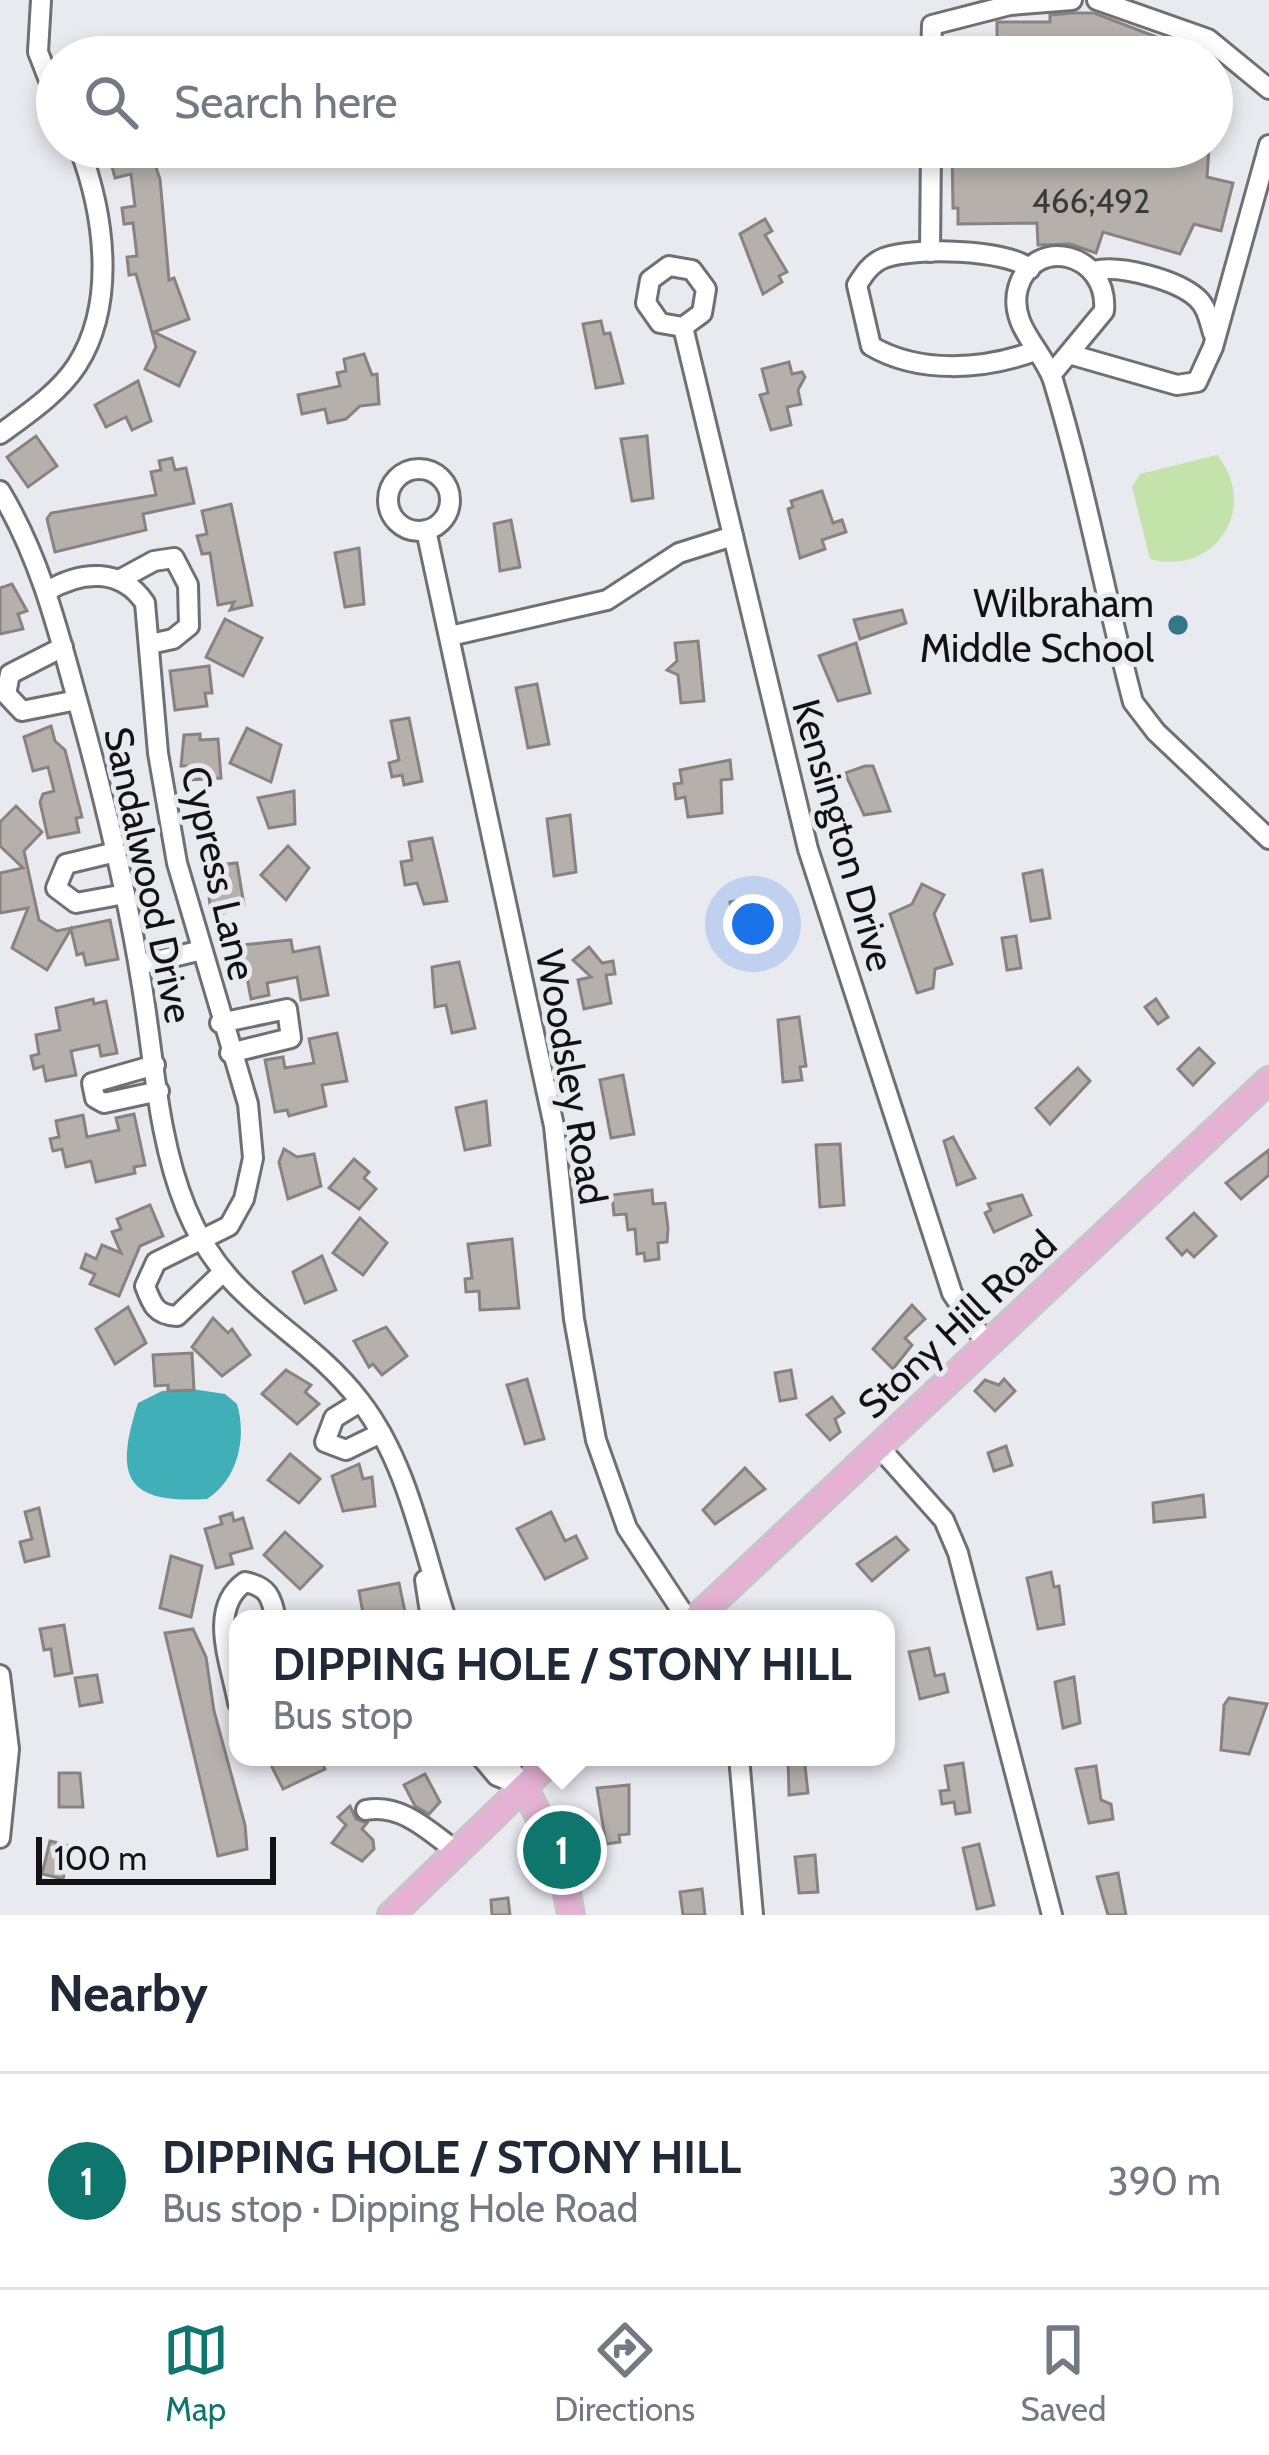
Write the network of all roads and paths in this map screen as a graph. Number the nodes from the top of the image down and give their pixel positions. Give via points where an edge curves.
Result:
1 (41, 0) edge
2 (1072, 0) edge
3 (1097, 0) edge
4 (39, 36) edge
5 (932, 36) edge
6 (1199, 36) edge
7 (1233, 59) edge
8 (1269, 89) edge
9 (1269, 145) edge
10 (84, 168) edge
11 (931, 168) edge
12 (930, 252) junction
13 (1030, 269) junction
14 (1094, 271) junction
15 (683, 327) dead end
16 (1213, 333) junction
17 (1035, 351) junction
18 (1069, 354) junction
19 (1051, 375) junction
20 (0, 434) edge
21 (0, 491) edge
22 (426, 530) dead end
23 (733, 536) junction
24 (119, 580) junction
25 (47, 591) junction
26 (450, 636) junction
27 (150, 644) junction
28 (63, 647) junction
29 (77, 700) junction
30 (1269, 839) edge
31 (116, 852) junction
32 (125, 894) junction
33 (199, 951) junction
34 (139, 965) junction
35 (220, 1023) junction
36 (230, 1053) junction
37 (155, 1065) junction
38 (1269, 1080) edge
39 (159, 1091) junction
40 (202, 1242) junction
41 (221, 1274) junction
42 (987, 1345) junction
43 (360, 1402) junction
44 (381, 1433) junction
45 (879, 1447) junction
46 (422, 1546) junction
47 (274, 1610) edge
48 (430, 1610) edge
49 (443, 1610) edge
50 (685, 1610) edge
51 (701, 1610) edge
52 (229, 1652) edge
53 (0, 1675) edge
54 (488, 1766) edge
55 (509, 1766) edge
56 (546, 1766) edge
57 (740, 1766) edge
58 (524, 1787) junction
59 (366, 1810) dead end
60 (0, 1838) edge
61 (456, 1851) junction
62 (391, 1915) edge
63 (571, 1915) edge
64 (753, 1915) edge
65 (1052, 1915) edge

1 - 4 street
2 - 5 street via 1010,5 932,26
3 - 6 street
7 - 8 street
9 - 16 street
10 - 20 street via 101,246 98,307 77,366
11 - 12 street
12 - 13 street via 984,255
12 - 17 street via 885,258 856,286 871,346 909,364 1002,363
13 - 14 street via 1067,256
13 - 17 street via 1016,307
14 - 16 street via 1195,296
14 - 18 street via 1104,311
15 - 23 street, Kensington Drive
16 - 18 street via 1206,370 1186,385
17 - 19 street
18 - 19 street
19 - 30 street via 1132,702
21 - 25 street, Sandalwood Drive
22 - 26 street, Woodsley Road
23 - 26 street via 679,553 607,600
23 - 42 street, Kensington Drive via 816,879 945,1272
24 - 25 street via 82,575
24 - 27 street, Cypress Lane via 145,603
24 - 27 street via 154,561 174,558 182,566 189,626
25 - 28 street, Sandalwood Drive
26 - 50 street, Woodsley Road via 554,1126 596,1440 627,1528
27 - 33 street, Cypress Lane via 164,793
28 - 29 street, Sandalwood Drive
28 - 29 street via 10,674 6,694 22,711
29 - 31 street, Sandalwood Drive
31 - 32 street, Sandalwood Drive
31 - 32 street via 66,864 56,888 76,902
32 - 34 street, Sandalwood Drive
33 - 34 street
33 - 35 street, Cypress Lane
34 - 37 street, Sandalwood Drive
35 - 36 street, Cypress Lane
35 - 36 street via 286,1009 291,1020 291,1038
36 - 40 street, Cypress Lane via 250,1117 250,1177 229,1226
37 - 39 street, Sandalwood Drive
37 - 39 street via 92,1083 104,1103
38 - 42 main road, Stony Hill Road
39 - 40 street, Sandalwood Drive via 176,1180
40 - 41 street, Sandalwood Drive
40 - 41 street, Cypress Lane via 148,1272 152,1305 177,1316
41 - 43 street, Sandalwood Drive
42 - 45 main road, Stony Hill Road
43 - 44 street, Sandalwood Drive
43 - 44 street via 334,1418 325,1442 346,1450
44 - 46 street, Sandalwood Drive
45 - 51 main road, Stony Hill Road
45 - 65 street via 944,1520 958,1553
46 - 48 street
46 - 49 street
47 - 52 street via 260,1585 245,1582 226,1596
53 - 60 street via 8,1767
54 - 58 street
55 - 58 street
56 - 58 main road
57 - 64 street
58 - 61 main road
58 - 63 main road via 555,1844
59 - 61 street via 406,1816
61 - 62 main road

